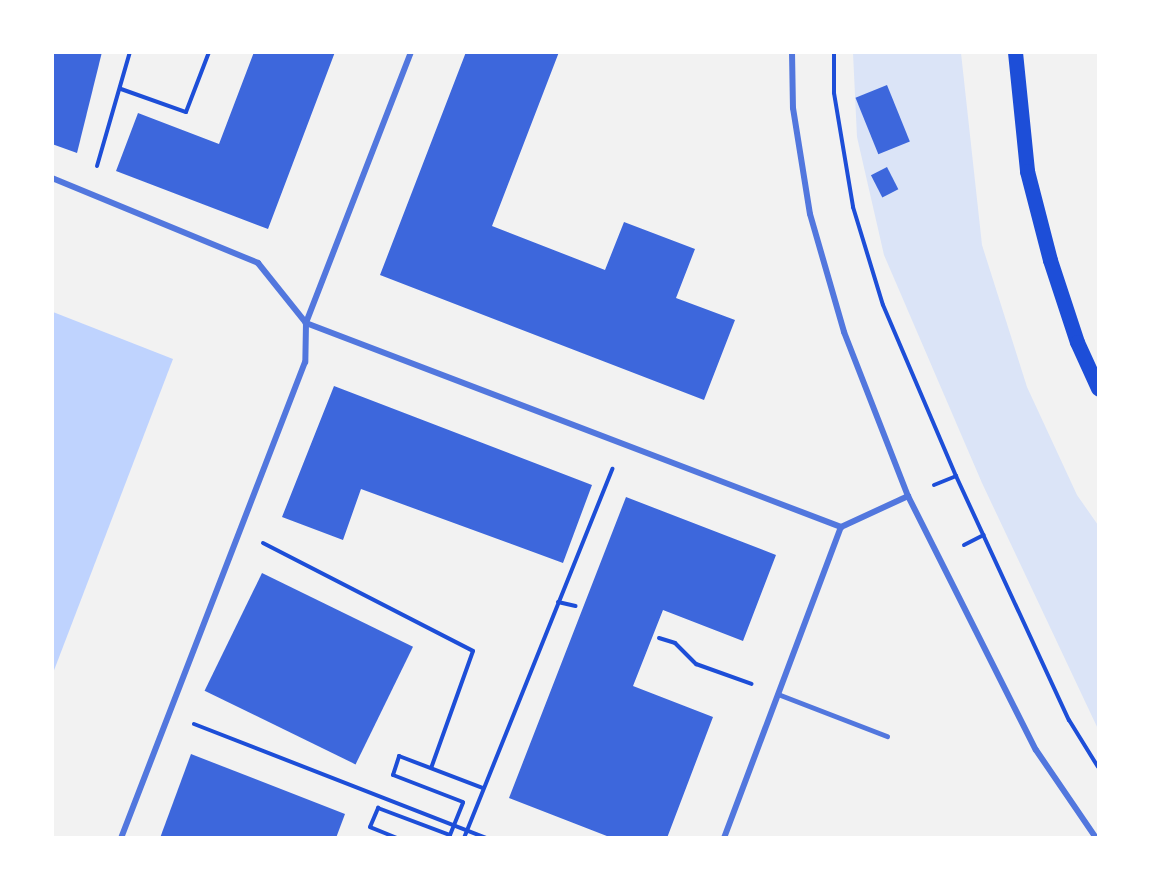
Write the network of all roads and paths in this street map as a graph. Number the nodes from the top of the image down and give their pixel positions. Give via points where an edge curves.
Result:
1 (130, 52) edge
2 (209, 52) edge
3 (411, 52) edge
4 (792, 52) edge
5 (834, 52) edge
6 (1015, 52) edge
7 (121, 89) junction
8 (99, 160) dead end
9 (52, 178) edge
10 (306, 323) junction
11 (1098, 388) edge
12 (605, 486) dead end
13 (908, 496) junction
14 (841, 526) junction
15 (272, 548) dead end
16 (558, 602) junction
17 (576, 606) dead end
18 (659, 638) dead end
19 (778, 694) junction
20 (168, 714) junction
21 (887, 736) dead end
22 (1098, 767) edge
23 (430, 768) junction
24 (483, 788) junction
25 (453, 825) junction
26 (466, 830) junction
27 (121, 837) edge
28 (397, 837) edge
29 (464, 837) edge
30 (487, 837) edge
31 (724, 837) edge
32 (1096, 837) edge

1 - 7 path
2 - 7 path via 186,112
3 - 10 street
4 - 13 street via 793,108 810,214 844,332
5 - 22 path via 834,93 853,207 883,304 956,476 1069,720
6 - 11 main road via 1027,171 1053,271 1077,342
7 - 8 path
9 - 10 street via 258,263
10 - 14 street
10 - 20 street via 305,362
12 - 16 path
13 - 14 street
13 - 32 street via 1036,750
14 - 19 street
15 - 23 path via 473,651
16 - 17 path
16 - 24 path
18 - 19 path via 675,643 696,664
19 - 21 lane
19 - 31 street
20 - 25 path
20 - 27 street
23 - 24 path
23 - 25 path via 399,756 393,775 463,802
24 - 26 path
25 - 26 path
25 - 28 path via 450,835 378,808 370,827
26 - 29 path
26 - 30 path

